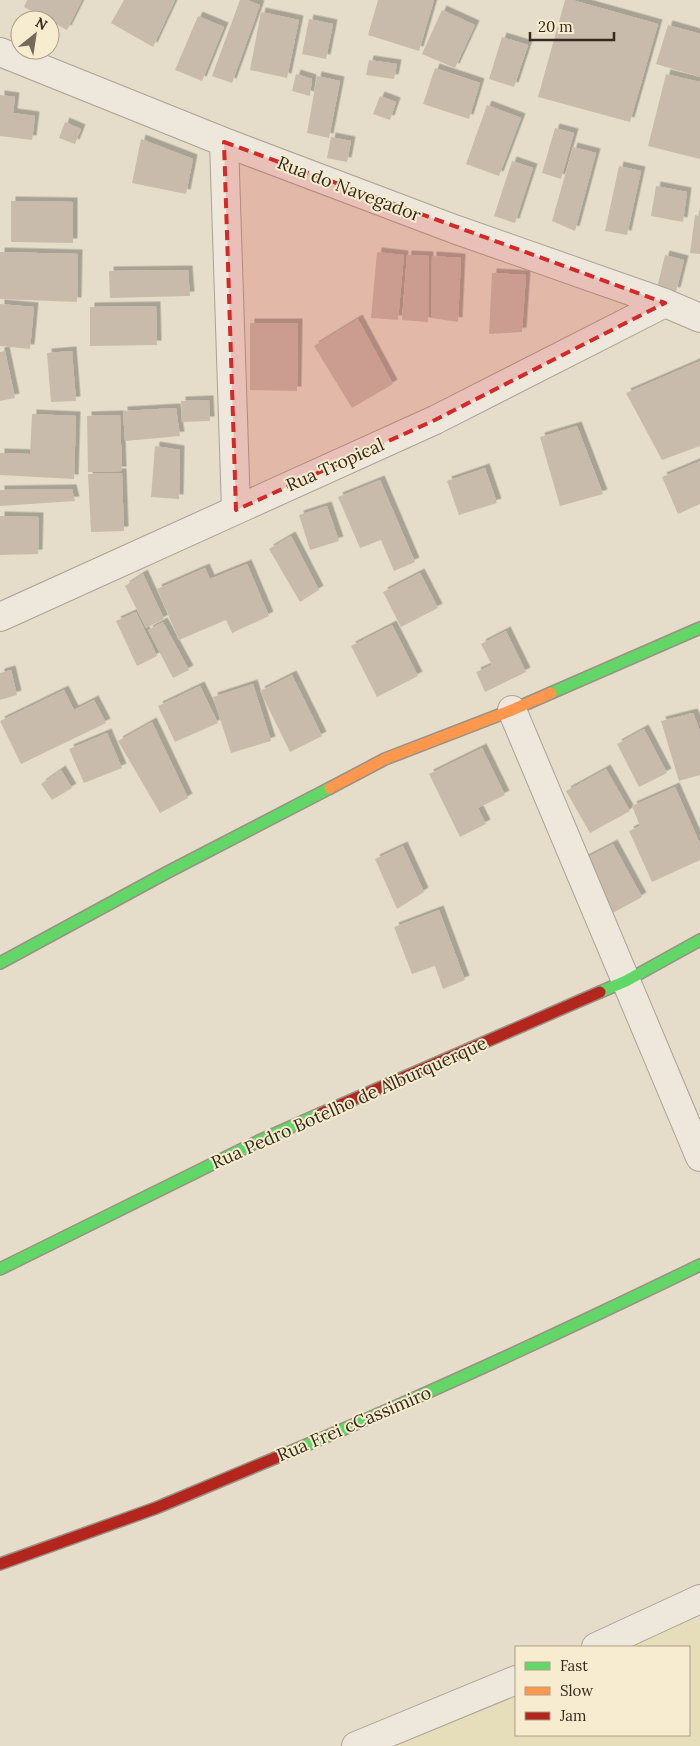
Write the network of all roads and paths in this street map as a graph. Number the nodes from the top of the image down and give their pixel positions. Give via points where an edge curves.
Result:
1 (0, 52) edge
2 (224, 142) junction
3 (665, 303) junction
4 (700, 318) edge
5 (236, 510) junction
6 (0, 617) edge
7 (700, 628) edge
8 (512, 710) junction
9 (700, 940) edge
10 (0, 962) edge
11 (626, 981) junction
12 (700, 1157) edge
13 (700, 1265) edge
14 (0, 1269) edge
15 (0, 1564) edge
16 (700, 1599) edge
17 (598, 1646) edge
18 (515, 1680) edge
19 (356, 1746) edge

1 - 2 street, Rua do Navegador
2 - 3 street, Rua do Navegador via 444,225
2 - 5 street
3 - 4 street, Rua do Navegador
3 - 5 street, Rua Tropical via 435,420
5 - 6 street, Rua Tropical
7 - 8 street
8 - 10 street via 385,760
8 - 11 street
9 - 11 street, Rua Pedro Botelho de Alburquerque
11 - 12 street
11 - 14 street, Rua Pedro Botelho de Alburquerque via 259,1141
13 - 15 street, Rua Frei cCassimiro via 575,1326 359,1423 156,1508
16 - 17 street
18 - 19 street

